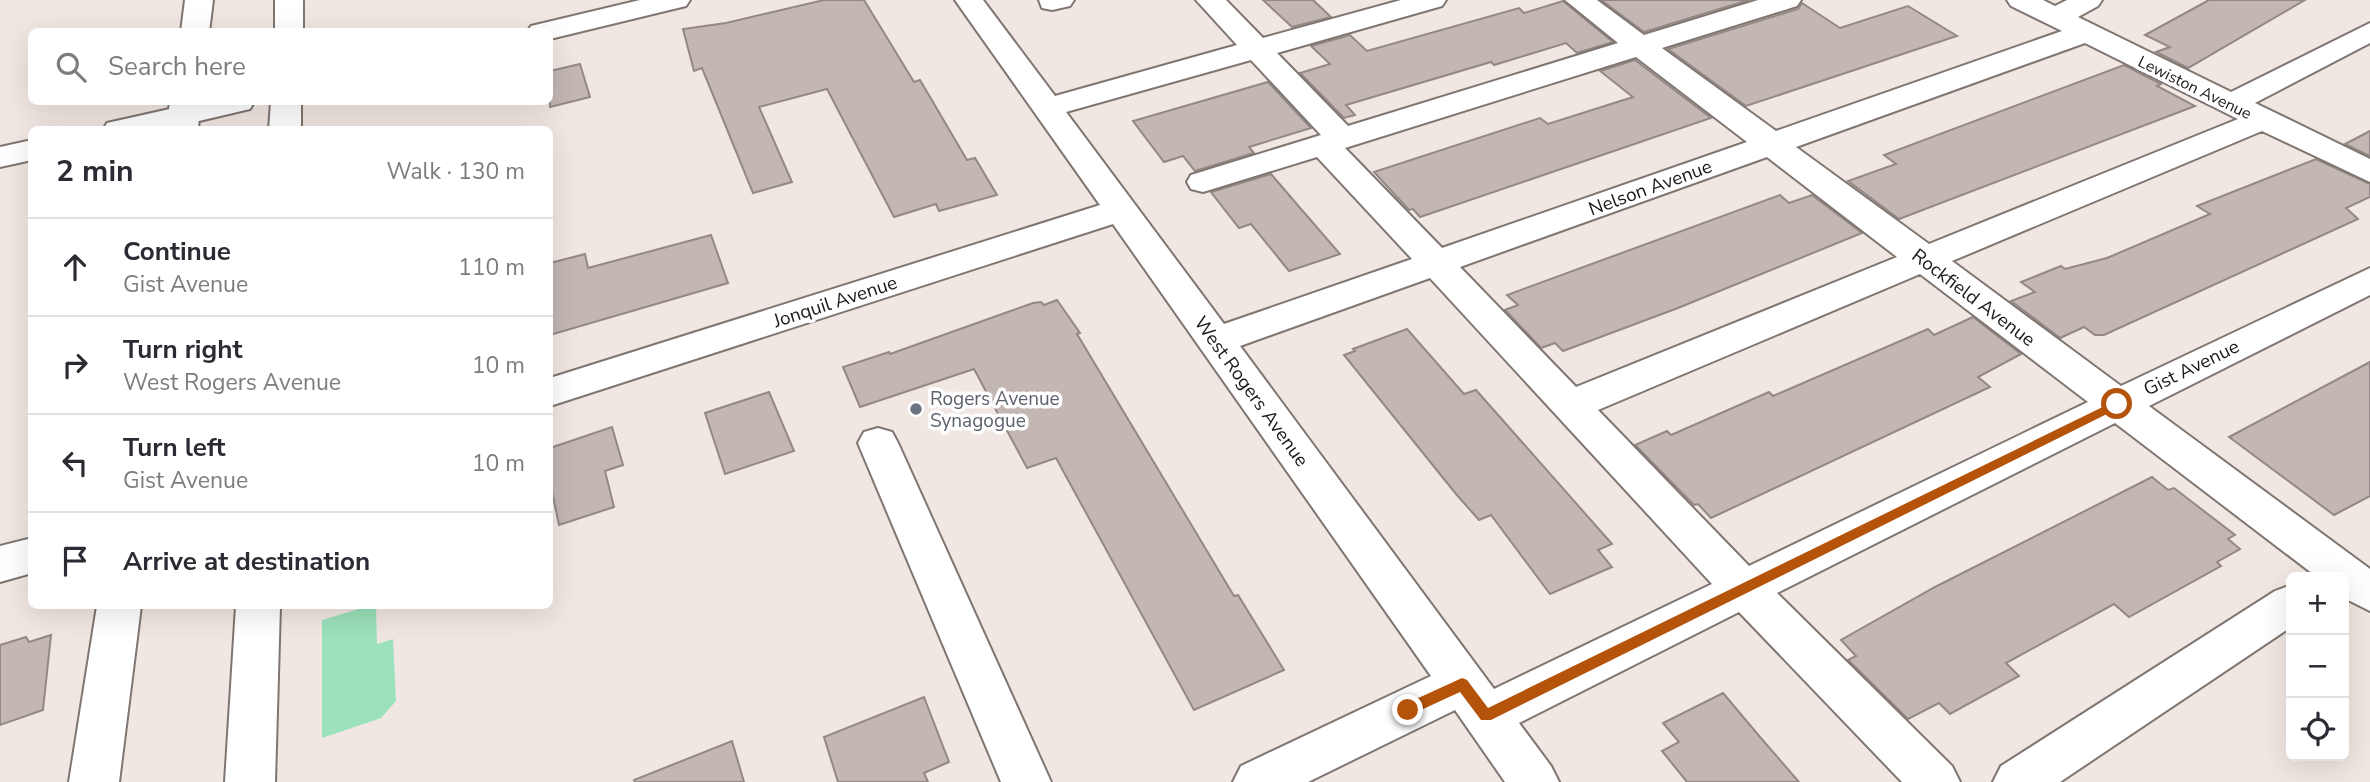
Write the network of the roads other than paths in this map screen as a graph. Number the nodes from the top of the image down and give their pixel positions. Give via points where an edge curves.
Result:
1 (199, 0) edge
2 (289, 0) edge
3 (676, 0) edge
4 (969, 0) edge
5 (1210, 0) edge
6 (1432, 0) edge
7 (1579, 0) edge
8 (1787, 0) edge
9 (2021, 0) edge
10 (2088, 0) edge
11 (2054, 18) junction
12 (196, 28) edge
13 (289, 28) edge
14 (553, 29) edge
15 (2370, 32) edge
16 (2085, 33) junction
17 (1639, 46) junction
18 (1257, 49) junction
19 (2231, 103) junction
20 (226, 105) edge
21 (286, 105) edge
22 (1047, 108) junction
23 (184, 115) edge
24 (2262, 120) junction
25 (136, 126) edge
26 (285, 126) edge
27 (1333, 141) junction
28 (1769, 143) junction
29 (28, 151) edge
30 (0, 157) edge
31 (2370, 172) edge
32 (1203, 182) dead end
33 (1121, 209) junction
34 (1926, 260) junction
35 (1437, 265) junction
36 (2370, 280) edge
37 (1216, 341) junction
38 (553, 391) edge
39 (2117, 404) junction
40 (1571, 405) junction
41 (878, 443) dead end
42 (28, 556) edge
43 (0, 564) edge
44 (2354, 574) edge
45 (1744, 589) junction
46 (2286, 607) edge
47 (119, 609) edge
48 (258, 609) edge
49 (1474, 700) junction
50 (94, 782) edge
51 (250, 782) edge
52 (1026, 782) edge
53 (1258, 782) edge
54 (1534, 782) edge
55 (1935, 782) edge
56 (2018, 782) edge

1 - 12 street
2 - 13 street
3 - 14 street
4 - 22 street, West Rogers Avenue
5 - 18 street
6 - 18 street
7 - 17 street, Rockfield Avenue
8 - 17 street
9 - 11 street, Lewiston Avenue
10 - 11 street
11 - 16 street, Lewiston Avenue
15 - 19 street
16 - 19 street, Lewiston Avenue
16 - 28 street, Nelson Avenue
17 - 27 street
17 - 28 street, Rockfield Avenue
18 - 22 street
18 - 27 street
19 - 24 street, Lewiston Avenue
20 - 23 street
21 - 26 street
22 - 33 street, West Rogers Avenue
23 - 25 street
24 - 31 street, Lewiston Avenue
24 - 34 street
27 - 32 street
27 - 35 street
28 - 34 street, Rockfield Avenue
28 - 35 street, Nelson Avenue
29 - 30 street
33 - 37 street, West Rogers Avenue
33 - 38 street, Jonquil Avenue
34 - 39 street, Rockfield Avenue
34 - 40 street
35 - 37 street, Nelson Avenue
35 - 40 street
36 - 39 street, Gist Avenue
37 - 49 street, West Rogers Avenue
39 - 44 street, Rockfield Avenue
39 - 45 street, Gist Avenue
40 - 45 street
41 - 52 street
42 - 43 street
45 - 49 street, Gist Avenue
45 - 55 street
46 - 56 street
47 - 50 street
48 - 51 street
49 - 53 street, Gist Avenue
49 - 54 street, West Rogers Avenue

